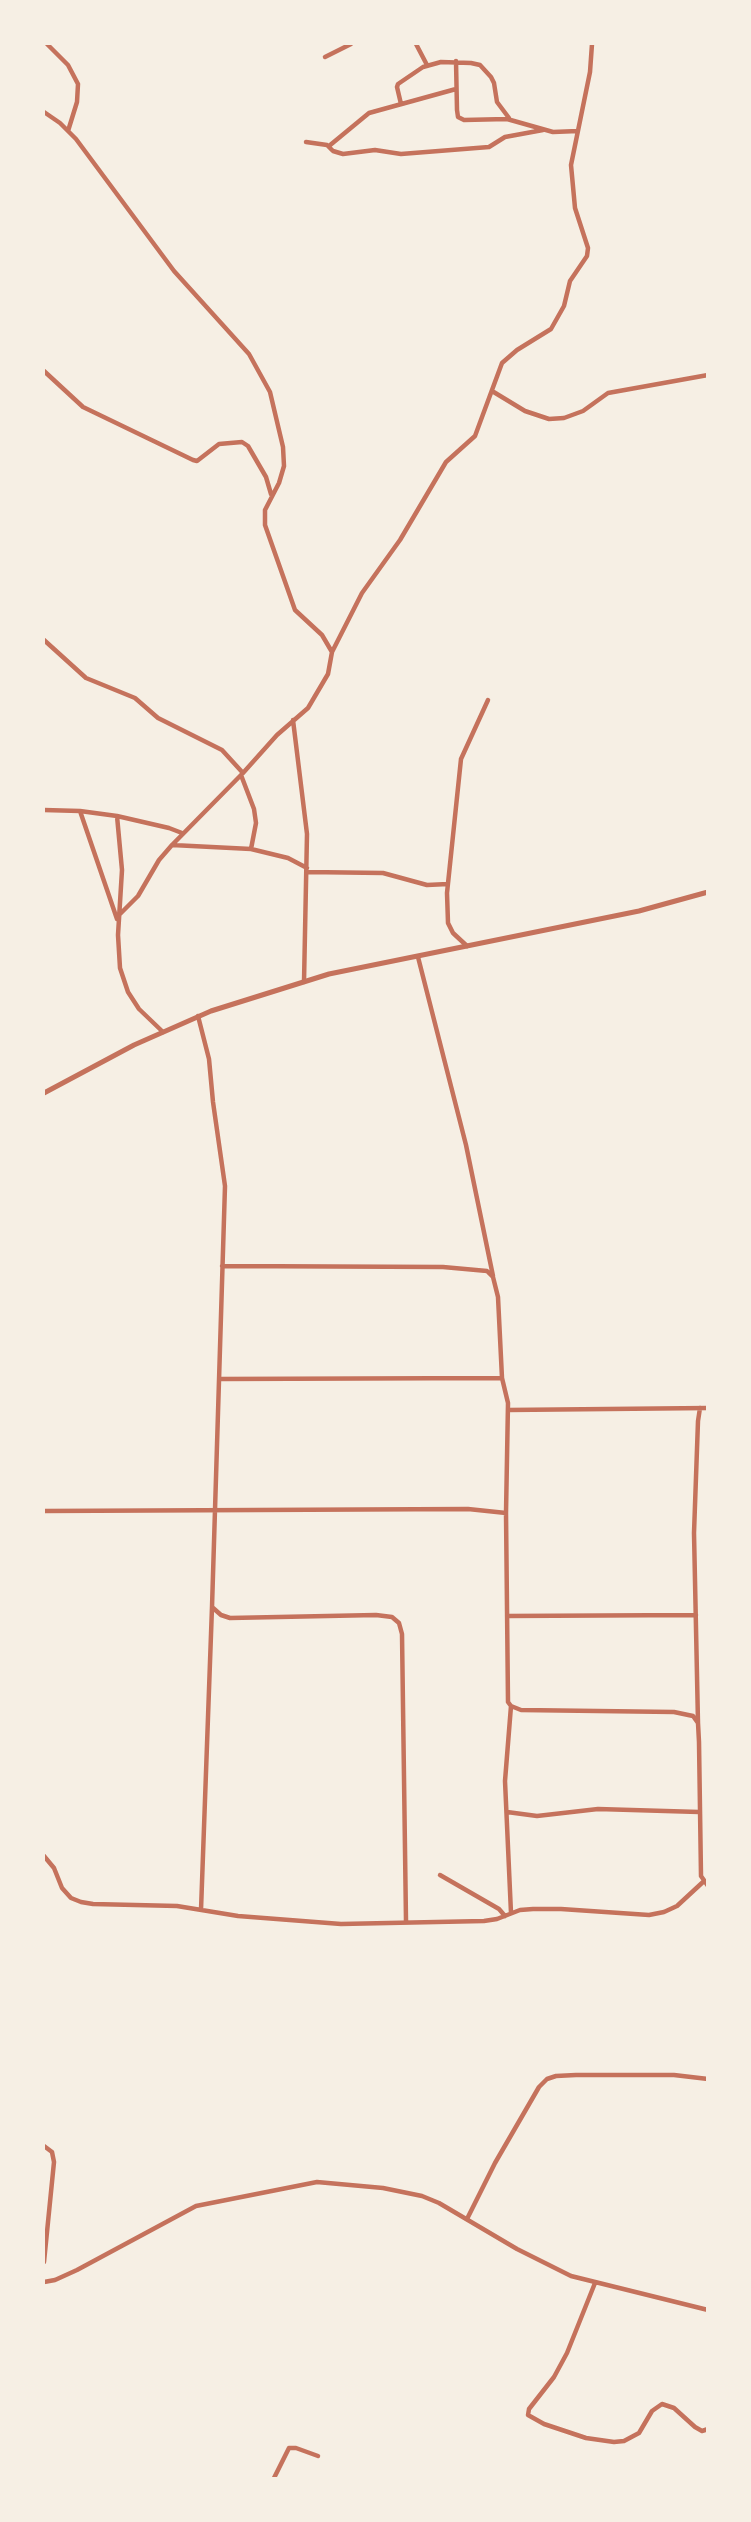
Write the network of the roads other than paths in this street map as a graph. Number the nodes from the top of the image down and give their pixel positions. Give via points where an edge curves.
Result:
1 (47, 44) edge
2 (351, 44) edge
3 (416, 44) edge
4 (592, 44) edge
5 (325, 57) dead end
6 (456, 61) junction
7 (427, 64) junction
8 (456, 89) junction
9 (401, 104) junction
10 (44, 112) edge
11 (511, 120) junction
12 (543, 130) junction
13 (68, 131) junction
14 (578, 131) junction
15 (306, 142) dead end
16 (329, 146) junction
17 (44, 371) edge
18 (708, 375) edge
19 (492, 392) junction
20 (271, 495) junction
21 (44, 640) edge
22 (332, 652) junction
23 (488, 700) dead end
24 (293, 720) junction
25 (242, 774) junction
26 (44, 810) edge
27 (80, 811) junction
28 (117, 816) junction
29 (182, 833) junction
30 (172, 845) junction
31 (251, 849) junction
32 (307, 870) junction
33 (448, 884) junction
34 (708, 892) edge
35 (118, 918) junction
36 (467, 946) junction
37 (418, 957) junction
38 (304, 982) junction
39 (198, 1017) junction
40 (163, 1032) junction
41 (44, 1093) edge
42 (222, 1266) junction
43 (493, 1276) junction
44 (502, 1378) junction
45 (220, 1379) junction
46 (700, 1408) junction
47 (708, 1408) edge
48 (508, 1410) junction
49 (44, 1511) edge
50 (216, 1511) junction
51 (506, 1513) junction
52 (212, 1607) junction
53 (696, 1615) junction
54 (507, 1616) junction
55 (511, 1706) junction
56 (698, 1723) junction
57 (507, 1812) junction
58 (699, 1812) junction
59 (44, 1856) edge
60 (440, 1875) dead end
61 (705, 1884) edge
62 (201, 1910) junction
63 (511, 1913) junction
64 (505, 1916) junction
65 (406, 1921) junction
66 (708, 2079) edge
67 (44, 2146) edge
68 (467, 2219) junction
69 (44, 2262) edge
70 (44, 2282) edge
71 (595, 2283) junction
72 (708, 2310) edge
73 (708, 2429) edge
74 (318, 2456) dead end
75 (274, 2478) edge

1 - 13 street via 68,65 78,84
2 - 5 street
3 - 7 street
4 - 14 street
6 - 7 street
6 - 8 street
6 - 11 street via 480,65 487,71 497,102
7 - 9 street via 398,84
8 - 9 street
8 - 11 street via 458,117
9 - 16 street via 365,115
10 - 13 street
11 - 12 street
12 - 14 street
12 - 16 street via 505,137 489,147 456,151 395,154 375,150 343,154
13 - 20 street via 174,271 254,362 270,392 283,447 284,466
14 - 19 street via 573,184 576,216 588,248 587,256 570,281 564,306 550,329 502,363
15 - 16 street
17 - 20 street via 83,407 193,460 219,444 242,442 266,477
18 - 19 street via 608,393 583,411 564,418 549,419 525,411
19 - 22 street via 475,436 446,462 363,593
20 - 22 street via 265,525 295,610 322,635
21 - 25 street via 86,678 135,698 158,718 222,750
22 - 24 street via 331,668 322,686 308,708
23 - 33 street via 461,759
24 - 25 street
24 - 32 street via 303,789
25 - 29 street
25 - 31 street via 256,823
26 - 27 street
27 - 28 street
27 - 35 street
28 - 29 street
28 - 35 street via 122,870
29 - 30 street
30 - 31 street
30 - 35 street
31 - 32 street via 288,858
32 - 33 street via 383,873 427,885
32 - 38 street
33 - 36 street via 448,923
34 - 36 street
35 - 40 street via 124,982 139,1009
36 - 37 street
37 - 38 street
37 - 43 street via 466,1145
38 - 39 street
39 - 40 street
39 - 42 street via 210,1059 224,1171
40 - 41 street
42 - 43 street via 443,1267 486,1271
42 - 45 street
43 - 44 street via 498,1297
44 - 45 street
44 - 48 street
45 - 50 street
46 - 47 street
46 - 48 street
46 - 53 street via 694,1512
48 - 51 street
49 - 50 street
50 - 51 street via 468,1509
50 - 52 street
51 - 54 street
52 - 62 street
52 - 65 street via 230,1618 376,1615 392,1617 399,1623
53 - 54 street
53 - 56 street
54 - 55 street
55 - 56 street via 521,1710 674,1712 693,1716
55 - 57 street via 505,1781
56 - 58 street
57 - 58 street via 537,1816 598,1809
57 - 63 street
58 - 61 street
59 - 62 street via 62,1888 81,1902
60 - 64 street
61 - 63 street via 677,1906 649,1915 561,1909
62 - 65 street via 341,1924
63 - 64 street
64 - 65 street via 484,1921
66 - 68 street via 674,2075 576,2075 547,2079 495,2163
67 - 69 street via 52,2152 54,2162
68 - 70 street via 422,2196 317,2182 195,2206 77,2270
68 - 71 street via 554,2269
71 - 72 street
71 - 73 street via 567,2353 528,2415 586,2438 614,2442 639,2433 652,2411 662,2404 702,2431
74 - 75 street via 289,2448

